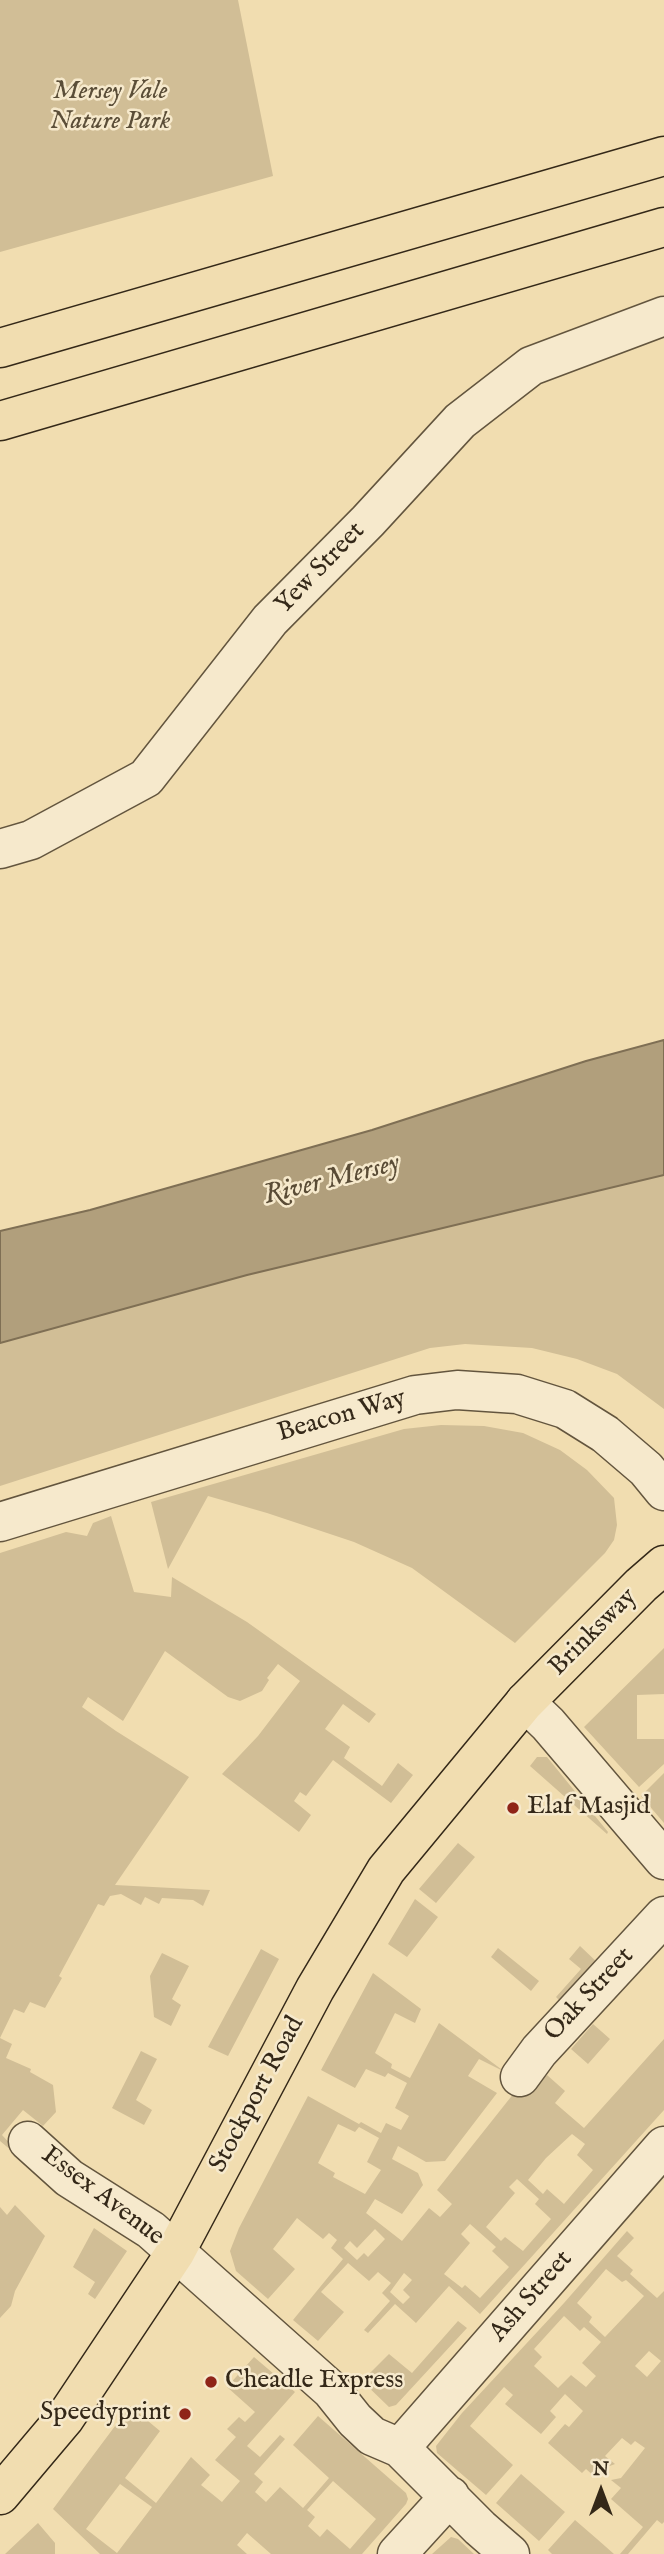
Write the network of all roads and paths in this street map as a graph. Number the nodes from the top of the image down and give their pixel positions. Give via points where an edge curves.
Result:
1 (664, 156) edge
2 (664, 227) edge
3 (664, 316) edge
4 (0, 348) edge
5 (0, 421) edge
6 (0, 849) edge
7 (664, 1491) edge
8 (0, 1522) edge
9 (664, 1565) edge
10 (526, 1702) junction
11 (664, 1860) edge
12 (664, 1916) edge
13 (520, 2077) dead end
14 (28, 2141) dead end
15 (664, 2146) edge
16 (175, 2253) junction
17 (400, 2448) junction
18 (0, 2495) edge
19 (450, 2496) junction
20 (397, 2554) edge
21 (510, 2554) edge

1 - 4 main road
2 - 5 main road
3 - 6 street, Yew Street via 530,366 460,421 271,620 146,778 31,840
7 - 8 street, Beacon Way via 606,1434 565,1409 517,1394 457,1390 415,1395
9 - 10 main road, Brinksway
10 - 11 street
10 - 16 main road, Stockport Road via 369,1895 314,1989
12 - 13 street, Oak Street via 543,2046
14 - 16 street, Essex Avenue via 69,2178 151,2230
15 - 17 street, Ash Street
16 - 17 street, Essex Avenue via 331,2390 372,2436
16 - 18 main road, Stockport Road via 65,2418
17 - 19 street, Essex Avenue
19 - 20 street
19 - 21 street, Essex Avenue

